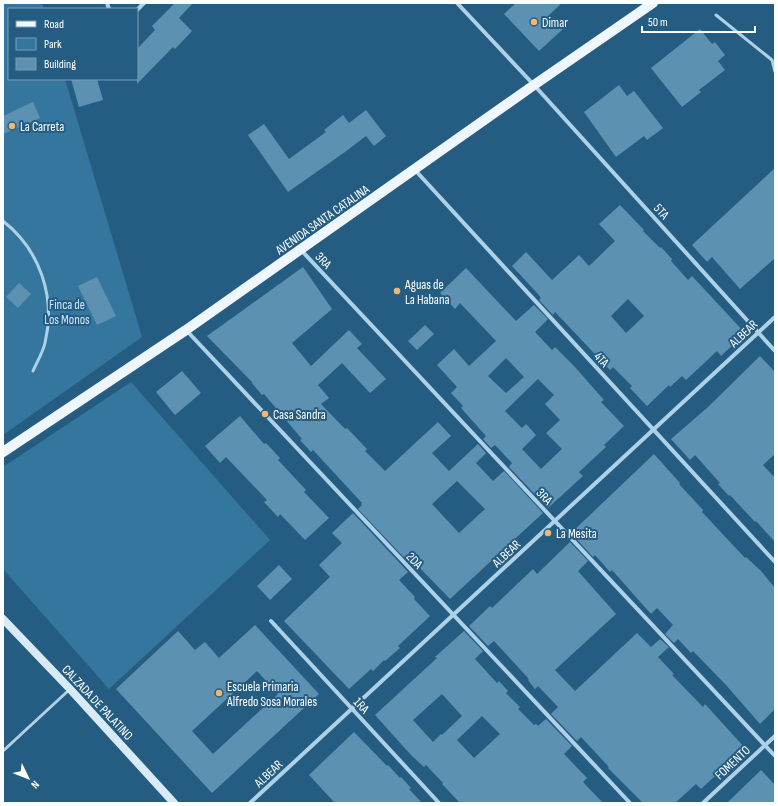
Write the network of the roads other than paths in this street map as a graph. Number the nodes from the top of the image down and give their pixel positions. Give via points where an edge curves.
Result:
1 (653, 3) edge
2 (460, 4) edge
3 (716, 15) dead end
4 (775, 72) edge
5 (534, 85) junction
6 (415, 170) junction
7 (3, 221) edge
8 (301, 250) junction
9 (775, 317) edge
10 (186, 330) junction
11 (758, 332) junction
12 (775, 351) edge
13 (33, 371) dead end
14 (653, 430) junction
15 (3, 452) edge
16 (555, 521) junction
17 (775, 562) edge
18 (453, 615) junction
19 (3, 619) edge
20 (271, 621) dead end
21 (70, 689) junction
22 (352, 709) junction
23 (775, 736) edge
24 (765, 746) junction
25 (3, 750) edge
26 (775, 756) edge
27 (174, 803) edge
28 (250, 803) edge
29 (439, 803) edge
30 (630, 803) edge
31 (703, 803) edge

1 - 5 main road, AVENIDA SANTA CATALINA
2 - 5 street, 5TA
3 - 4 lane via 772,60
5 - 6 main road, AVENIDA SANTA CATALINA
5 - 11 street, 5TA
6 - 8 main road, AVENIDA SANTA CATALINA
6 - 14 street, 4TA
7 - 13 lane via 15,230 34,254 45,282 49,312 45,343
8 - 10 main road, AVENIDA SANTA CATALINA
8 - 16 street, 3RA
9 - 11 street, ALBEAR
10 - 15 main road, AVENIDA SANTA CATALINA
10 - 18 street, 2DA
11 - 12 street, 5TA
11 - 14 street, ALBEAR
14 - 16 street, ALBEAR
14 - 17 street, 4TA
16 - 18 street, ALBEAR
16 - 24 street, 3RA
18 - 22 street, ALBEAR
18 - 30 street, 2DA
19 - 21 street, CALZADA DE PALATINO
20 - 22 street, 1RA
21 - 25 lane
21 - 27 street, CALZADA DE PALATINO
22 - 28 street, ALBEAR
22 - 29 street, 1RA
23 - 24 street, FOMENTO
24 - 26 street, 3RA
24 - 31 street, FOMENTO

